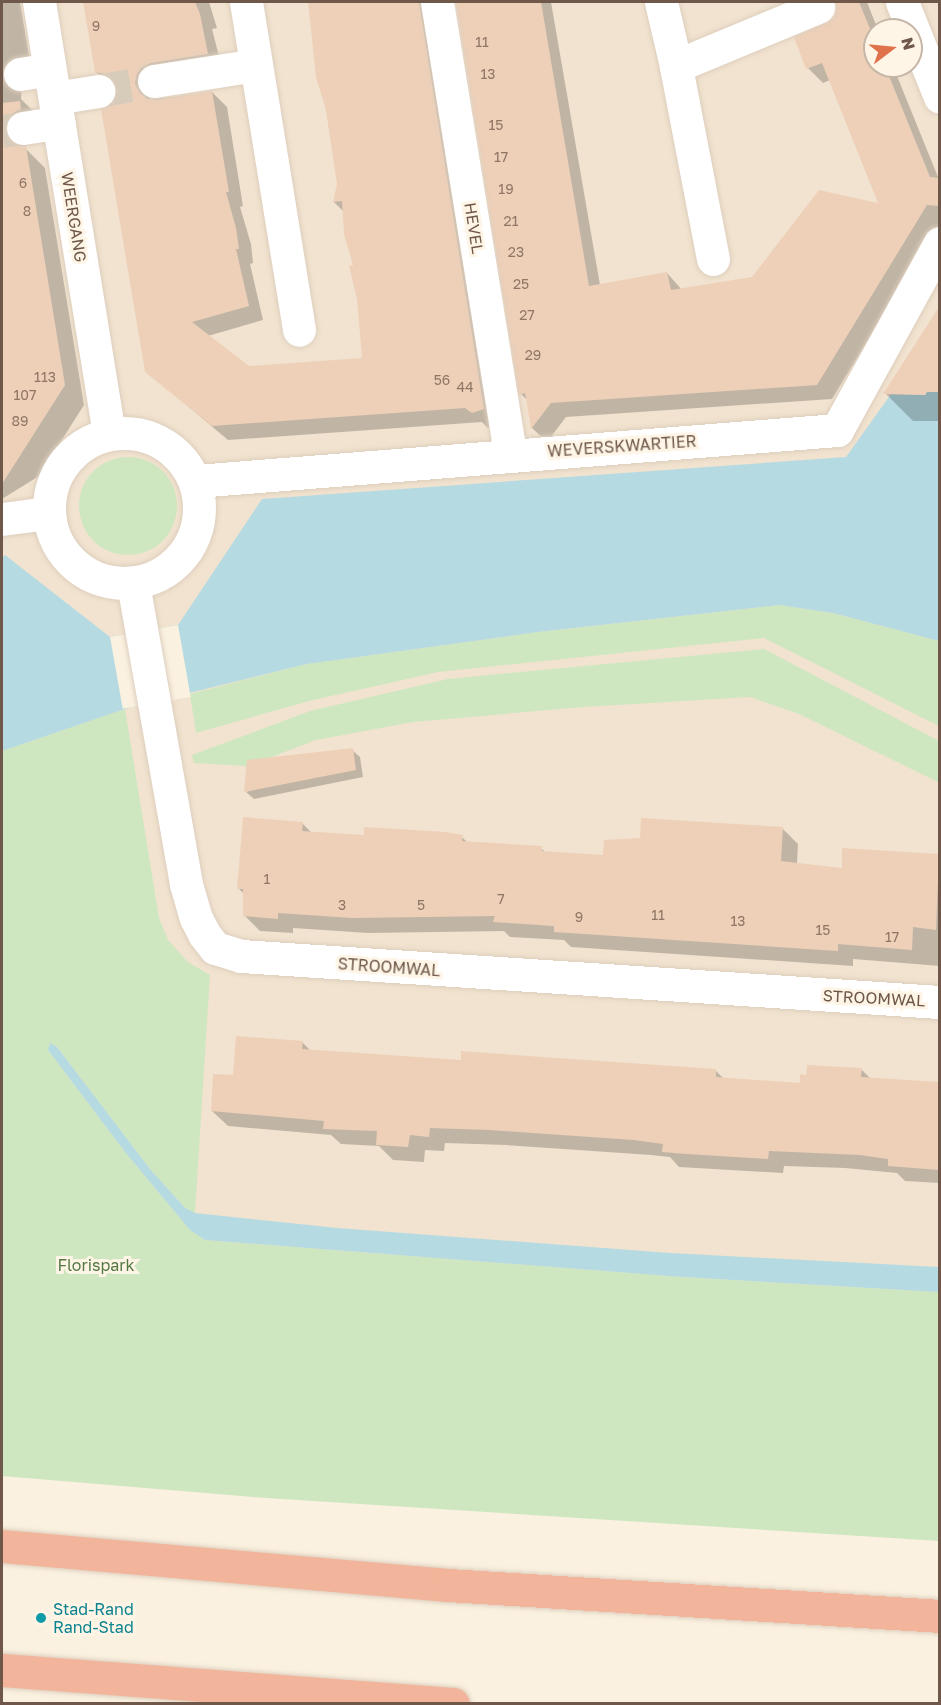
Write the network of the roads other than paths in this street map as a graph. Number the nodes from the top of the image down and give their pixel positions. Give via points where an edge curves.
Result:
1 (39, 2) edge
2 (246, 2) edge
3 (437, 2) edge
4 (662, 2) edge
5 (902, 2) edge
6 (818, 7) dead end
7 (256, 65) junction
8 (676, 66) junction
9 (154, 81) tunnel mouth
10 (46, 91) junction
11 (98, 91) tunnel mouth
12 (939, 97) edge
13 (23, 128) dead end
14 (939, 243) edge
15 (713, 259) dead end
16 (299, 330) dead end
17 (109, 432) junction
18 (510, 455) junction
19 (196, 481) junction
20 (47, 513) junction
21 (2, 519) edge
22 (133, 583) junction
23 (939, 1002) edge
24 (2, 1546) edge
25 (939, 1616) edge
26 (2, 1670) edge
27 (453, 1704) edge

1 - 10 street, WEERGANG
2 - 7 street
3 - 18 street, HEVEL
4 - 8 street
5 - 12 street
6 - 8 street
7 - 9 street
7 - 16 street
8 - 15 street
10 - 11 street
10 - 13 street
10 - 17 street, WEERGANG
14 - 18 street, WEVERSKWARTIER via 837,430
17 - 19 street via 136,432 162,442 182,460
17 - 20 street via 73,452 50,491
18 - 19 street, WEVERSKWARTIER
19 - 22 street via 200,504 190,544 166,569
20 - 21 street
20 - 22 street via 56,541 89,577 108,583
22 - 23 street, STROOMWAL via 186,884 196,918 215,948 241,956 505,976
24 - 25 highway via 448,1585
26 - 27 highway

